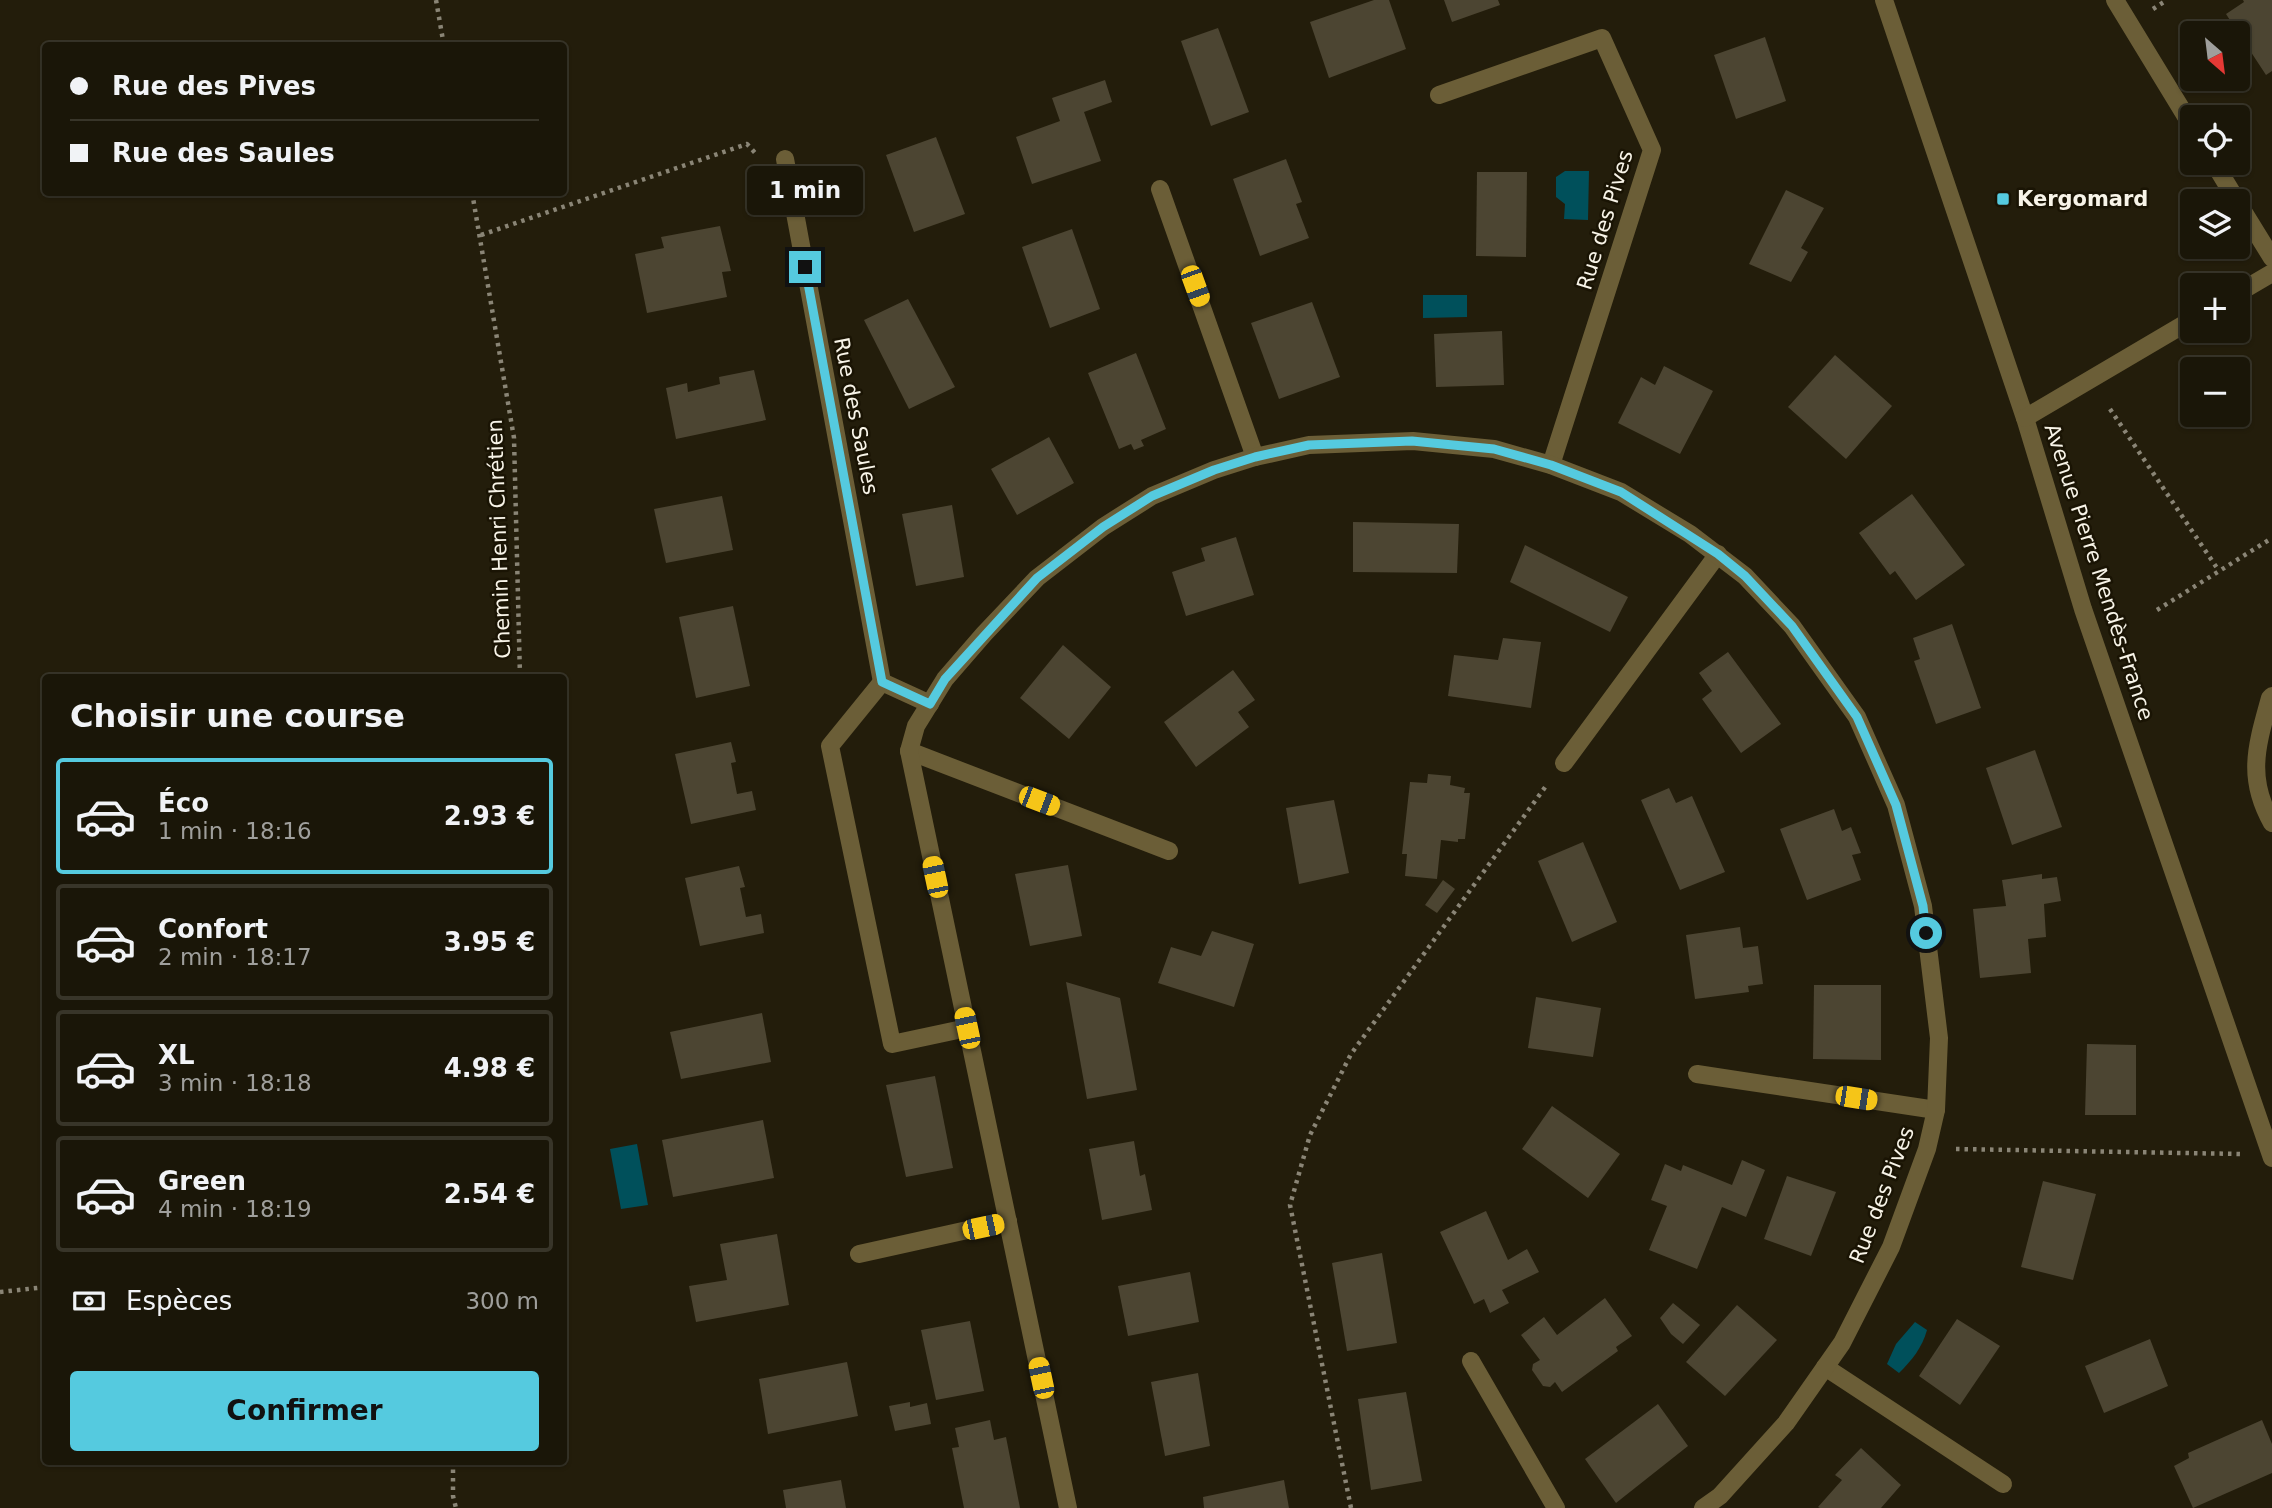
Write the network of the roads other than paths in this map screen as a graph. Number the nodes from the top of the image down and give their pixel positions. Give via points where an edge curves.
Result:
1 (1884, 0) edge
2 (2115, 0) edge
3 (1438, 95) dead end
4 (2180, 107) edge
5 (785, 159) road end
6 (1160, 189) dead end
7 (2250, 222) edge
8 (2272, 258) edge
9 (2272, 273) edge
10 (2250, 286) edge
11 (2180, 327) edge
12 (2025, 418) junction
13 (1255, 457) junction
14 (1551, 465) junction
15 (1718, 554) junction
16 (882, 682) junction
17 (2272, 696) edge
18 (930, 704) junction
19 (909, 751) junction
20 (1564, 762) road end
21 (2272, 823) edge
22 (1170, 851) dead end
23 (967, 1028) junction
24 (1697, 1074) dead end
25 (1936, 1110) junction
26 (2271, 1156) edge
27 (1007, 1221) junction
28 (859, 1254) dead end
29 (1471, 1361) dead end
30 (1825, 1367) junction
31 (2003, 1484) dead end
32 (1068, 1508) edge
33 (1556, 1508) edge
34 (1703, 1508) edge

1 - 12 street, Avenue Pierre Mendès-France
2 - 4 street
3 - 14 street, Rue des Pives via 1602,38 1652,150
5 - 16 street, Rue des Saules
6 - 13 street
7 - 8 street
9 - 10 street
11 - 12 street
12 - 26 street, Avenue Pierre Mendès-France via 2083,609
13 - 14 street, Rue des Pives via 1309,445 1412,441 1494,449
13 - 18 street, Rue des Pives via 1152,496 1103,527 1037,578 945,679
14 - 15 street, Rue des Pives via 1621,492
15 - 20 street
15 - 25 street, Rue des Pives via 1792,626 1857,717 1896,805 1924,919 1939,1038
16 - 18 street
16 - 23 street via 830,746 892,1044
17 - 21 street via 2255,756 2261,804
18 - 19 street, Rue des Pives via 916,726
19 - 22 street
19 - 23 street
23 - 27 street
24 - 25 street, Rue des Pives
25 - 30 street, Rue des Pives via 1927,1149 1891,1247
27 - 28 street
27 - 32 street
29 - 33 street
30 - 31 street
30 - 34 street, Rue des Pives via 1786,1423 1720,1496

